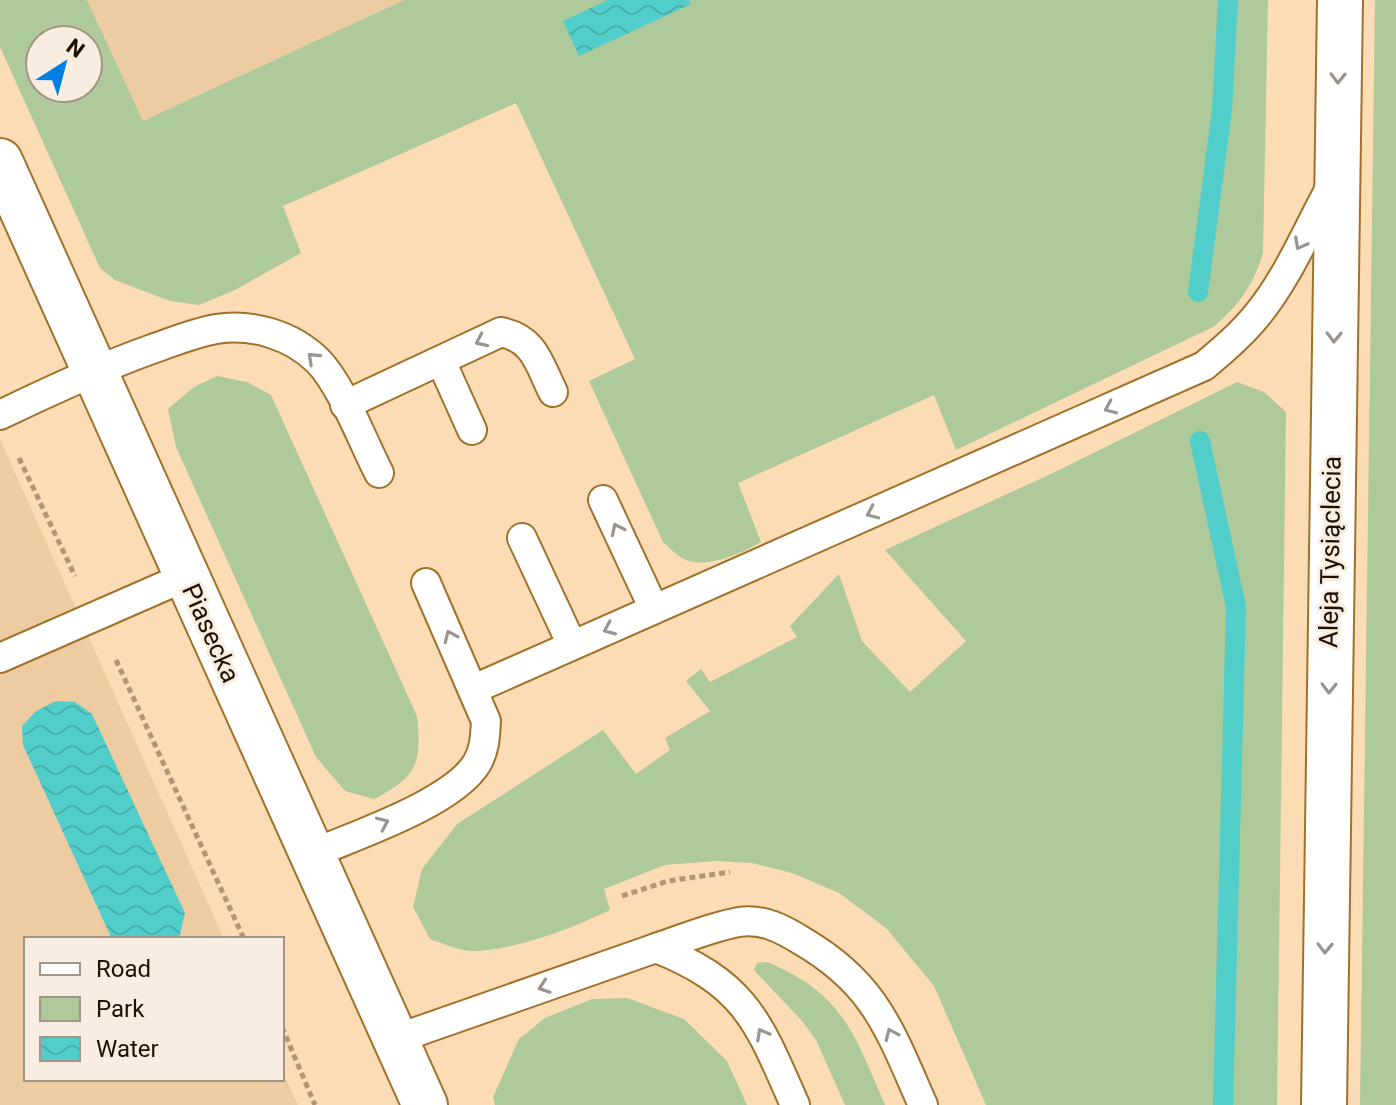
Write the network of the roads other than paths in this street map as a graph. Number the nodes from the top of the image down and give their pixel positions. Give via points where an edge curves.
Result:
1 (1340, 0) edge
2 (0, 161) edge
3 (1337, 175) junction
4 (441, 361) junction
5 (94, 370) junction
6 (553, 392) dead end
7 (345, 405) junction
8 (0, 415) edge
9 (472, 430) dead end
10 (379, 473) dead end
11 (603, 500) dead end
12 (522, 538) dead end
13 (185, 577) junction
14 (426, 583) dead end
15 (654, 609) junction
16 (572, 645) junction
17 (0, 658) edge
18 (474, 689) junction
19 (312, 854) junction
20 (656, 948) junction
21 (396, 1039) junction
22 (425, 1105) edge
23 (795, 1105) edge
24 (923, 1105) edge
25 (1324, 1105) edge

1 -> 3 main road, Aleja Tysiąclecia
2 - 5 main road, Piasecka
3 -> 15 lane via 1259,313 1204,366
3 -> 25 main road, Aleja Tysiąclecia
6 -> 4 lane via 533,351 518,336 501,332
4 - 7 lane
4 - 9 lane
7 -> 5 lane via 319,362 299,346 276,334 244,328 183,338
5 - 8 lane
5 - 13 main road, Piasecka
7 - 10 lane
15 -> 11 lane
12 - 16 lane
13 - 17 lane
13 - 19 main road, Piasecka
18 -> 14 lane
15 -> 16 lane
16 - 18 lane
19 -> 18 lane via 444,795 476,764 485,745 486,721
19 - 21 main road, Piasecka
20 -> 21 lane
23 -> 20 lane via 765,1037 726,985 693,963
24 -> 20 lane via 885,1021 859,983 786,931 740,922
21 - 22 main road, Piasecka

